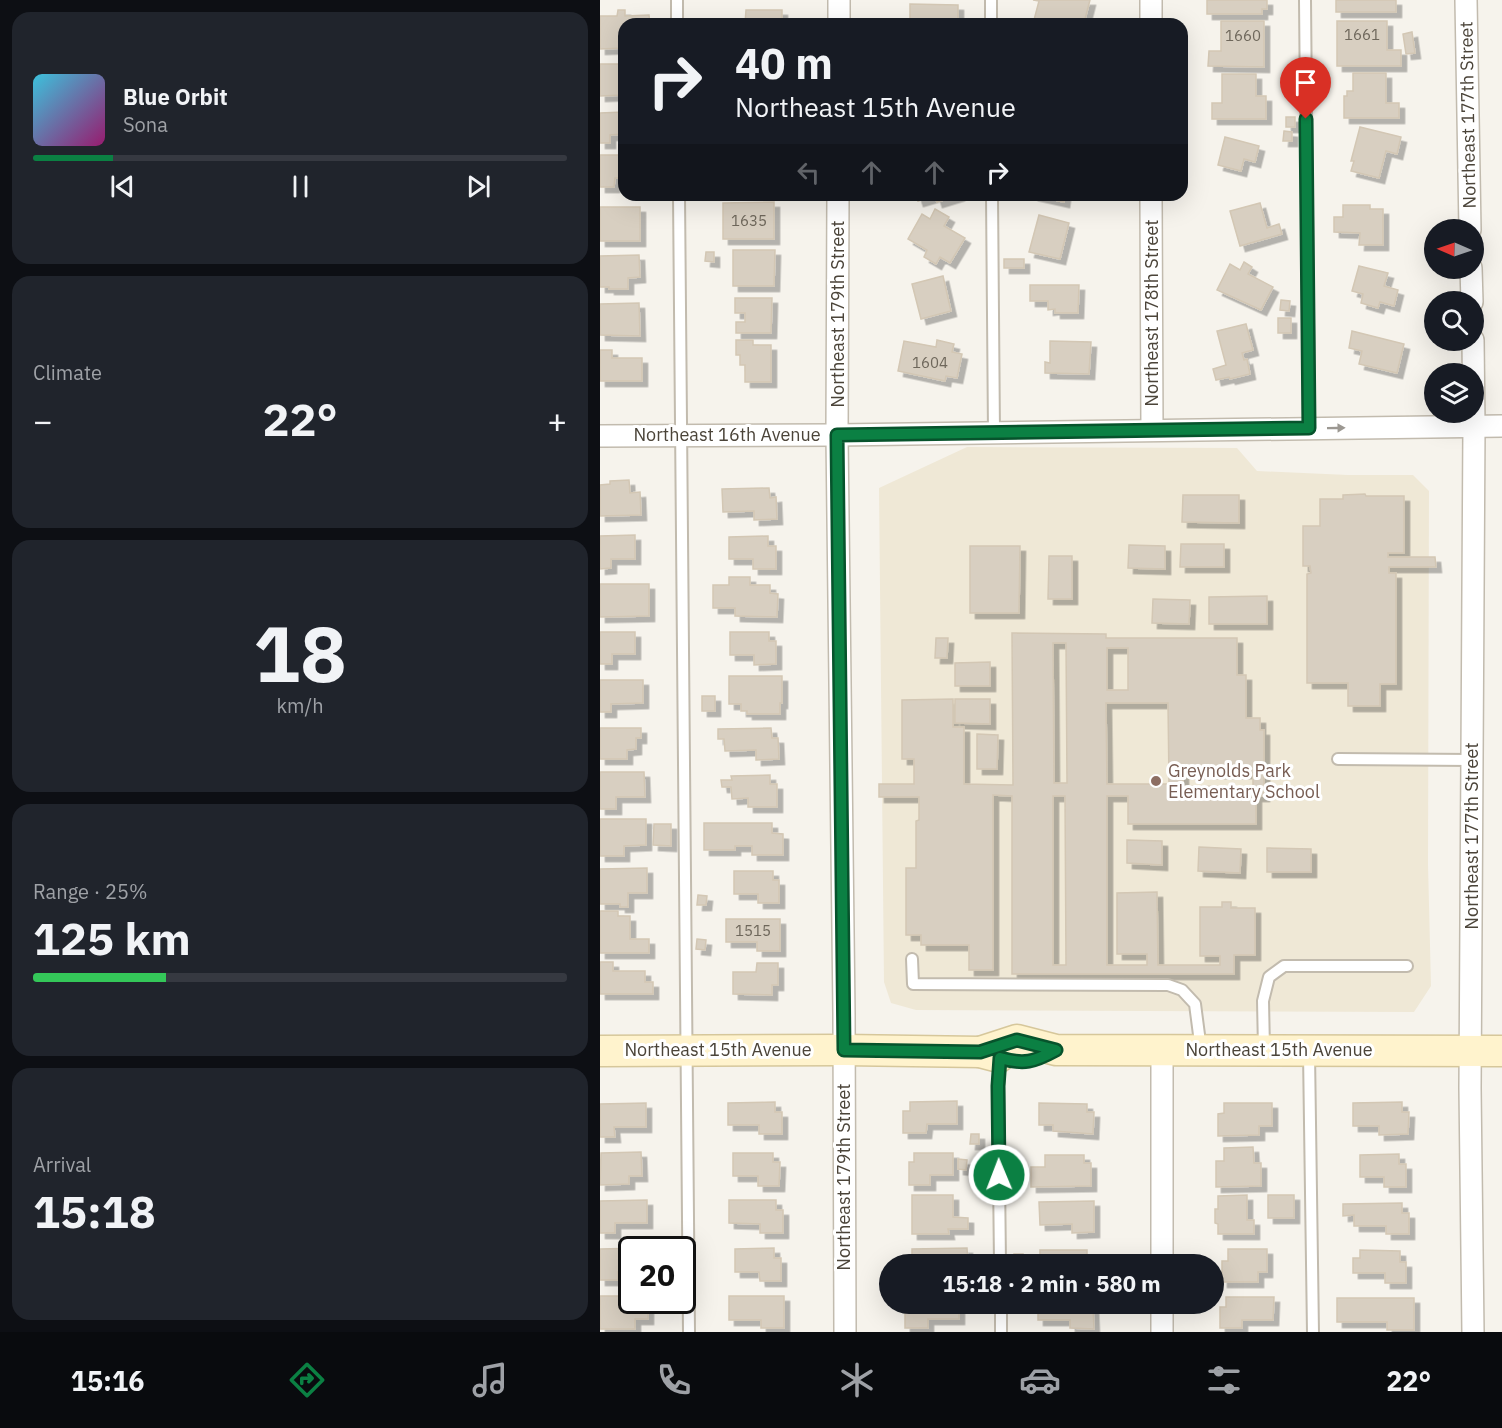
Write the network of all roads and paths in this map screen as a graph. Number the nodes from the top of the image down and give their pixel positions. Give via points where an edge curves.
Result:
1 (677, 0) edge
2 (839, 0) edge
3 (991, 0) edge
4 (1150, 0) edge
5 (1305, 0) edge
6 (1466, 0) edge
7 (677, 18) edge
8 (838, 18) edge
9 (991, 18) edge
10 (1151, 18) edge
11 (679, 201) edge
12 (838, 201) edge
13 (992, 201) edge
14 (1151, 201) edge
15 (1470, 219) edge
16 (1473, 351) edge
17 (1474, 426) junction
18 (1502, 426) edge
19 (1309, 428) junction
20 (1152, 430) junction
21 (994, 433) junction
22 (681, 435) junction
23 (837, 435) junction
24 (600, 436) edge
25 (1338, 759) dead end
26 (1472, 760) junction
27 (912, 959) dead end
28 (1407, 966) dead end
29 (1264, 1049) junction
30 (686, 1050) junction
31 (844, 1050) junction
32 (1161, 1050) junction
33 (1201, 1050) junction
34 (1308, 1050) junction
35 (600, 1051) edge
36 (1502, 1051) edge
37 (1470, 1052) junction
38 (990, 1055) junction
39 (1000, 1254) edge
40 (1162, 1254) edge
41 (1001, 1314) edge
42 (1162, 1314) edge
43 (689, 1332) edge
44 (845, 1332) edge
45 (1001, 1332) edge
46 (1162, 1332) edge
47 (1313, 1332) edge
48 (1473, 1332) edge

1 - 7 lane
2 - 8 street
3 - 9 lane
4 - 10 street
5 - 19 lane
6 - 15 street, Northeast 177th Street
11 - 22 lane
12 - 23 street, Northeast 179th Street
13 - 21 lane
14 - 20 street, Northeast 178th Street
16 - 17 street, Northeast 177th Street
17 - 18 street, Northeast 16th Avenue
19 -> 17 street, Northeast 16th Avenue
17 - 26 street, Northeast 177th Street
19 - 20 street, Northeast 16th Avenue
20 - 21 street, Northeast 16th Avenue
21 - 23 street, Northeast 16th Avenue
22 - 23 street, Northeast 16th Avenue
22 - 24 street, Northeast 16th Avenue
22 - 30 lane
23 - 31 street, Northeast 179th Street
25 - 26 lane
26 - 37 street, Northeast 177th Street
27 - 33 lane via 913,984 1168,985 1182,990 1195,1004
28 - 29 lane via 1284,966 1269,977 1263,1001
29 - 33 street, Northeast 15th Avenue
29 - 34 street, Northeast 15th Avenue
30 - 31 street, Northeast 15th Avenue
30 - 35 street, Northeast 15th Avenue
30 - 43 lane
31 - 38 street, Northeast 15th Avenue
31 - 44 street, Northeast 179th Street
32 - 33 street, Northeast 15th Avenue
32 - 38 street, Northeast 15th Avenue via 1056,1050 1038,1060 1018,1063
32 - 40 street
34 - 37 street, Northeast 15th Avenue
34 - 47 lane
36 - 37 street, Northeast 15th Avenue
37 - 48 street, Northeast 177th Street
38 - 39 lane via 998,1086
41 - 45 lane
42 - 46 street

